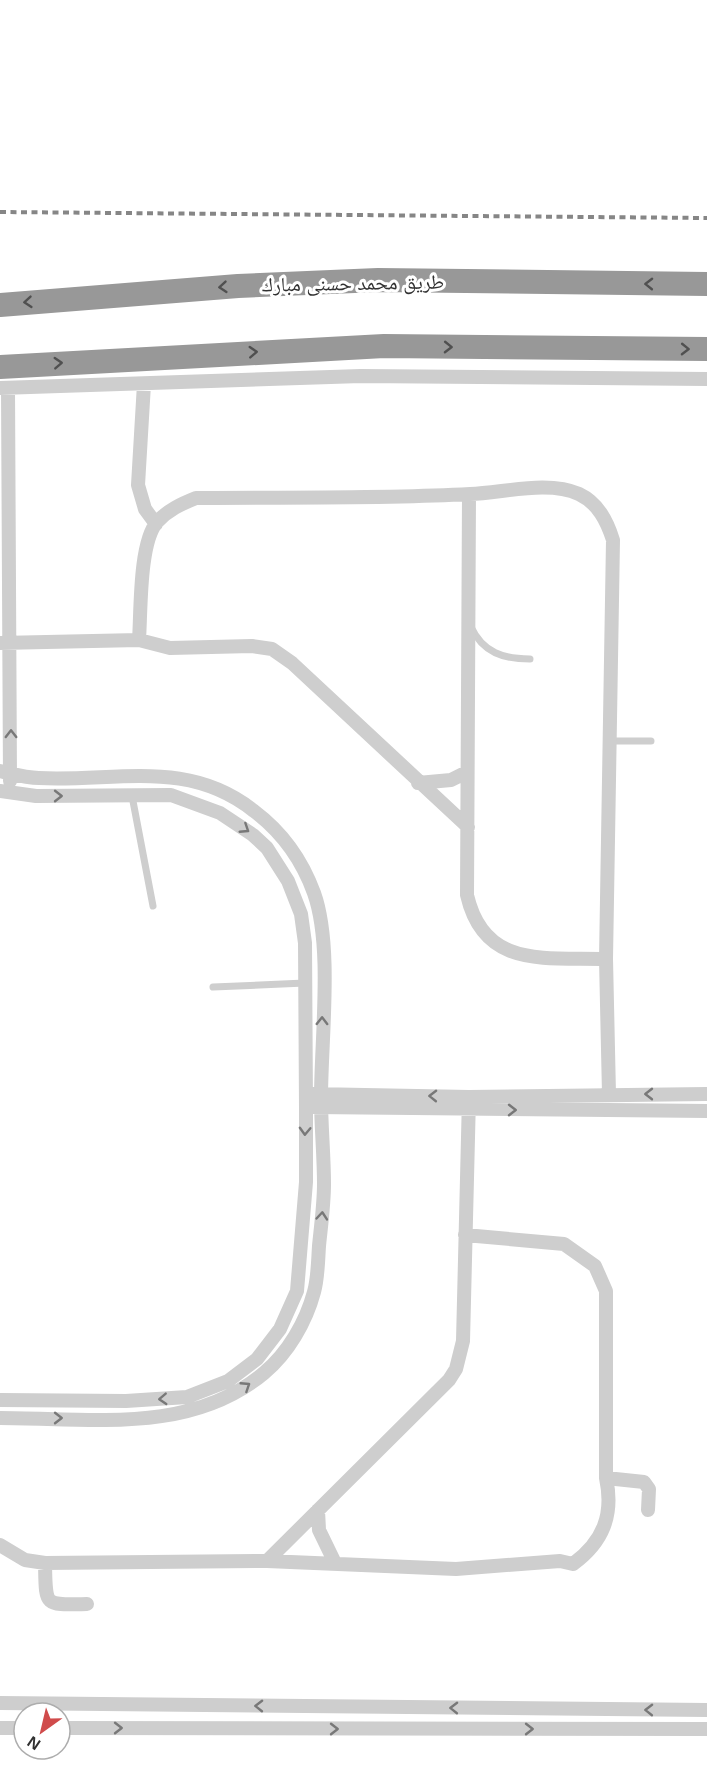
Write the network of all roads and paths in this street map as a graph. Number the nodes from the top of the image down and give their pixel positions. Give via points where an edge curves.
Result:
1 (707, 284) edge
2 (0, 305) edge
3 (707, 349) edge
4 (707, 379) edge
5 (3, 381) edge
6 (144, 384) junction
7 (470, 495) junction
8 (156, 524) junction
9 (469, 621) junction
10 (139, 640) junction
11 (5, 643) edge
12 (530, 659) dead end
13 (610, 741) junction
14 (651, 741) dead end
15 (5, 772) edge
16 (467, 772) junction
17 (418, 783) junction
18 (5, 792) edge
19 (132, 795) junction
20 (468, 827) junction
21 (153, 906) dead end
22 (606, 959) junction
23 (305, 983) junction
24 (213, 987) dead end
25 (609, 1094) junction
26 (707, 1094) edge
27 (305, 1100) junction
28 (321, 1101) junction
29 (469, 1103) junction
30 (707, 1111) edge
31 (465, 1235) junction
32 (0, 1400) edge
33 (0, 1418) edge
34 (606, 1478) junction
35 (318, 1510) junction
36 (648, 1510) dead end
37 (0, 1545) edge
38 (267, 1561) junction
39 (45, 1563) junction
40 (335, 1563) junction
41 (87, 1604) dead end
42 (0, 1703) edge
43 (707, 1710) edge
44 (72, 1728) edge
45 (707, 1730) edge

1 -> 2 highway, طريق محمد حسنى مبارك via 378,280 238,286
5 -> 3 highway via 384,346
4 - 6 street via 361,376
5 - 6 street
5 - 11 street
6 - 8 street via 138,486 145,509
7 - 8 street via 196,498 172,509
7 - 9 street
7 - 13 street via 561,489 596,506 607,522 613,540
8 - 10 street via 146,552
9 - 12 lane via 475,634 495,654 508,659
9 - 16 street
10 - 11 street
10 - 17 street via 170,648 272,649 292,663
15 -> 11 street
13 - 14 lane
13 - 22 street
15 - 18 street
28 -> 15 street via 321,918 305,871 276,830 228,793 200,781 170,776 38,778
16 - 17 street via 450,780
16 - 20 street
17 - 20 street
18 -> 19 street
19 - 21 lane
19 -> 23 street via 171,795 205,805 253,835 267,849 288,881 301,914
20 - 22 street via 467,895 481,932 512,954
22 - 25 street
23 - 24 lane
23 - 27 street
26 -> 25 street
25 - 29 street
27 - 28 street
27 -> 32 street via 306,1182 297,1291 280,1329 257,1359 228,1381 187,1397 126,1401
28 - 29 street
33 -> 28 street via 161,1418 191,1412 245,1387 278,1360 304,1319 315,1290 324,1186
29 -> 30 street
29 - 31 street
31 - 34 street via 564,1244 595,1266 606,1291
31 - 35 street via 463,1341 456,1369
34 - 36 street via 644,1482 649,1489
34 - 40 street via 609,1492 603,1534 573,1564 560,1561 456,1569
35 - 38 street
35 - 40 street via 319,1530
37 - 39 street via 24,1560
38 - 39 street
38 - 40 street
39 - 41 street via 50,1602
43 -> 42 street
44 -> 45 street

